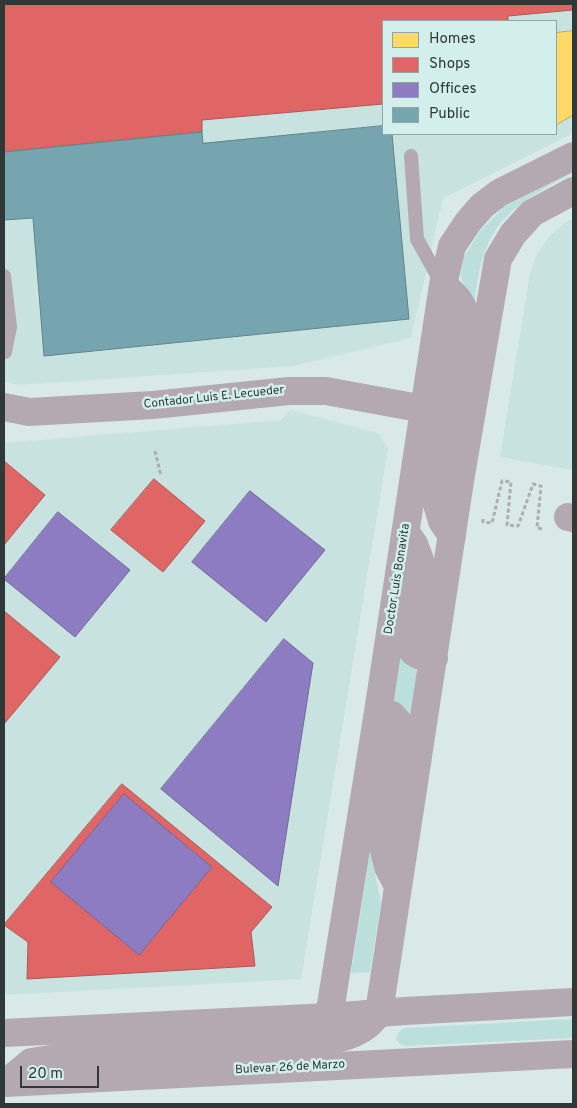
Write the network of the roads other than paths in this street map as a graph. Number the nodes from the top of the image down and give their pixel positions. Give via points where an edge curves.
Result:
1 (411, 156) dead end
2 (573, 156) edge
3 (573, 191) edge
4 (4, 276) edge
5 (442, 285) junction
6 (5, 352) dead end
7 (4, 407) edge
8 (424, 408) junction
9 (405, 532) junction
10 (452, 536) junction
11 (434, 658) junction
12 (378, 712) junction
13 (397, 886) junction
14 (573, 1002) edge
15 (379, 1012) junction
16 (4, 1033) edge
17 (331, 1041) junction
18 (573, 1054) edge
19 (5, 1083) edge

1 - 5 lane via 417,239
2 - 5 street, Doctor Luis Bonavita via 500,193 482,206 452,246
3 - 10 street via 532,213 513,234 498,259
4 - 6 lane via 10,327
5 - 8 street, Doctor Luis Bonavita
5 - 10 street via 456,296 465,314 436,501 442,521
7 - 8 street, Contador Luis E. Lecueder via 29,412 153,405 289,391 326,391
8 - 9 street, Doctor Luis Bonavita
9 - 11 street via 420,560 410,646 417,655
9 - 12 street, Doctor Luis Bonavita
10 - 11 street
11 - 13 street
12 - 13 street via 392,715 401,724 382,842
12 - 17 street, Doctor Luis Bonavita
13 - 15 street
14 - 15 street, Bulevar 26 de Marzo
15 - 17 street, Bulevar 26 de Marzo
16 - 17 street, Bulevar 26 de Marzo
17 - 18 street, Bulevar 26 de Marzo
17 - 19 street, Bulevar 26 de Marzo

